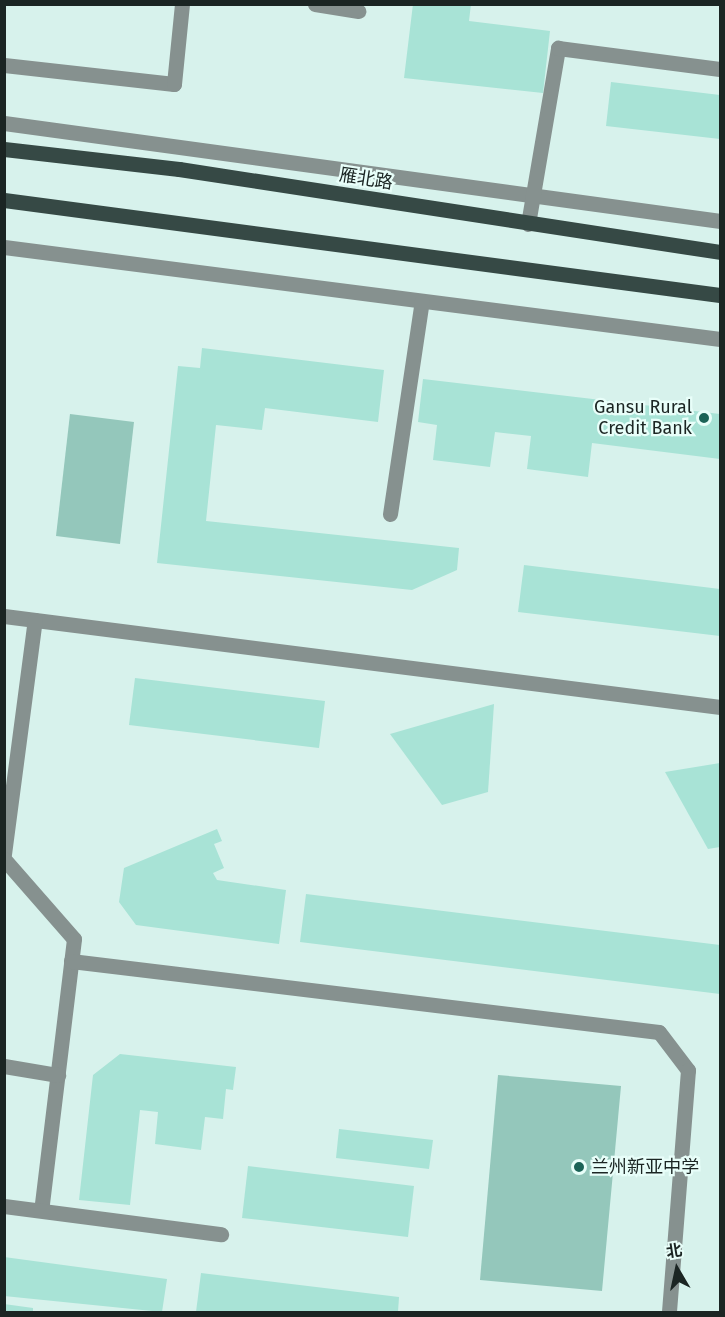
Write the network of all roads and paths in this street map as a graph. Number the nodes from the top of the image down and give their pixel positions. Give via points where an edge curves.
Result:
1 (182, 4) edge
2 (315, 4) edge
3 (358, 11) dead end
4 (4, 65) edge
5 (720, 69) edge
6 (4, 123) edge
7 (4, 149) edge
8 (534, 195) junction
9 (4, 200) edge
10 (720, 221) edge
11 (528, 224) junction
12 (4, 247) edge
13 (720, 252) edge
14 (720, 295) edge
15 (422, 301) junction
16 (720, 339) edge
17 (390, 514) dead end
18 (4, 616) edge
19 (35, 620) junction
20 (720, 707) edge
21 (4, 854) edge
22 (4, 860) edge
23 (71, 961) junction
24 (4, 1066) edge
25 (58, 1075) junction
26 (4, 1206) edge
27 (41, 1210) junction
28 (221, 1234) dead end
29 (669, 1312) edge

1 - 4 street via 174,84
2 - 3 street
5 - 8 street via 558,48
6 - 8 street
7 - 11 main road, 雁北路 via 179,169
8 - 10 street
8 - 11 street
9 - 14 main road
11 - 13 main road, 雁北路
12 - 15 street
15 - 16 street
15 - 17 street
18 - 19 street
19 - 20 street
19 - 21 street
22 - 23 street via 74,939
23 - 25 street
23 - 29 street via 659,1032 688,1070
24 - 25 street
25 - 27 street
26 - 27 street
27 - 28 street

